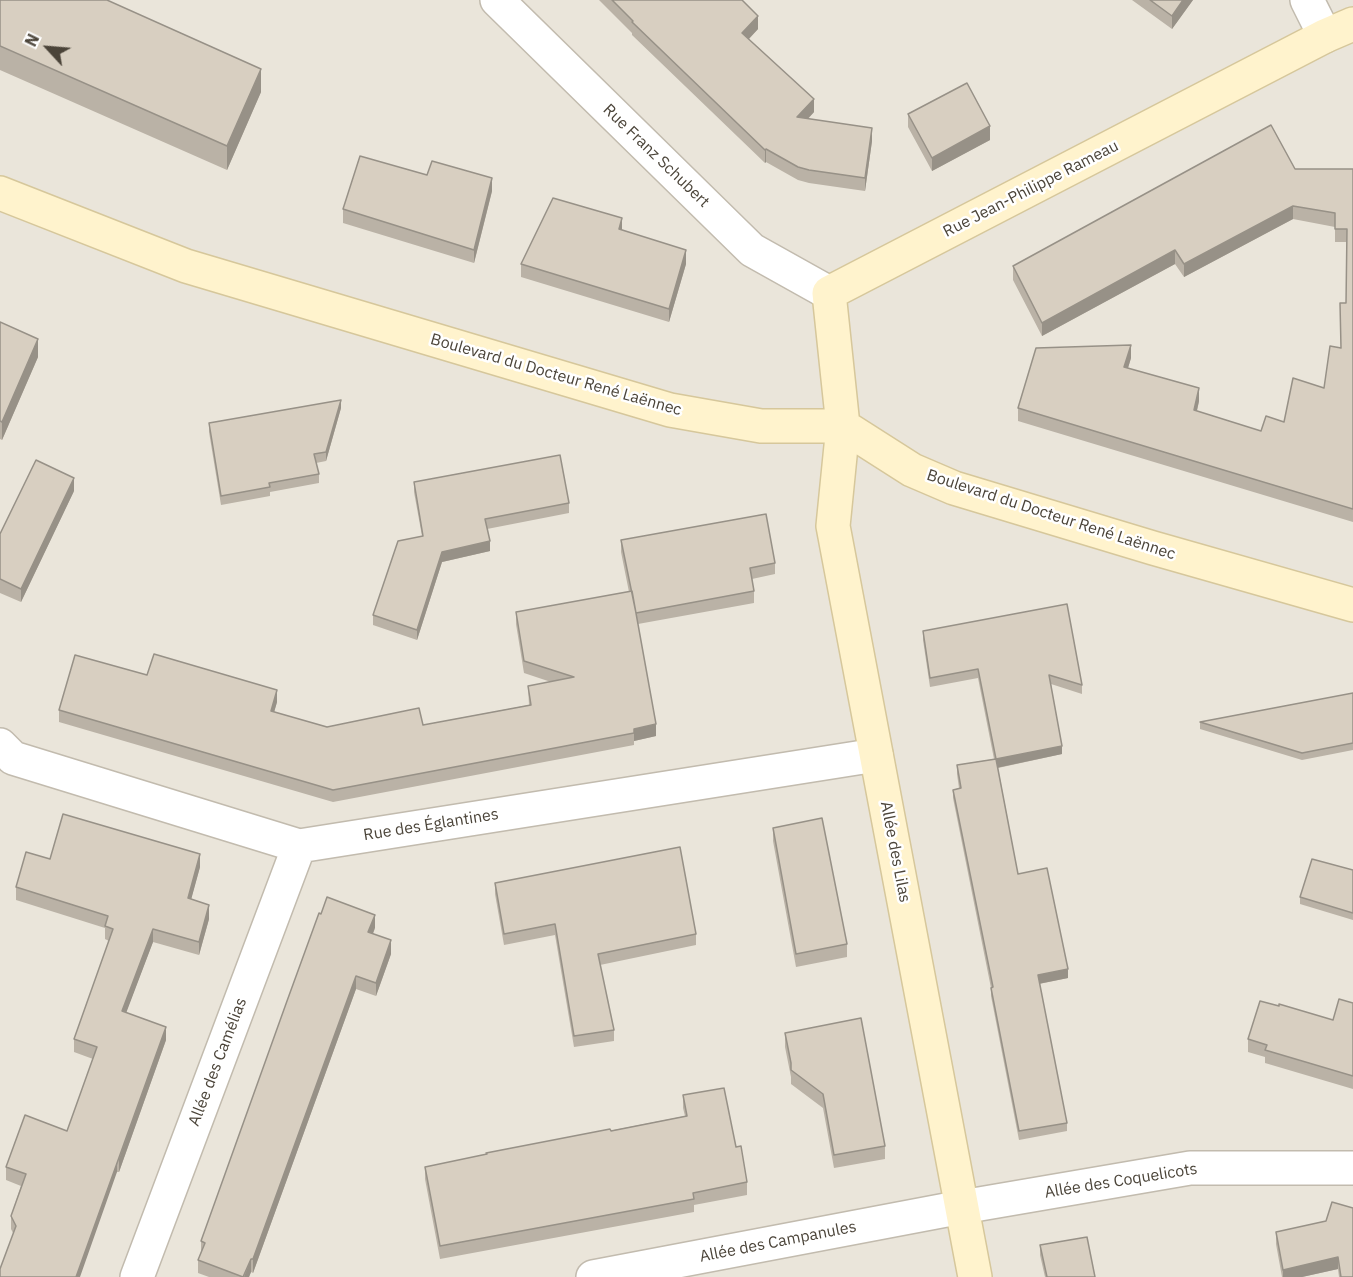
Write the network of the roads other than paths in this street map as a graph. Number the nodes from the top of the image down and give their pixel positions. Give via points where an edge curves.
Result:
1 (497, 0) edge
2 (1307, 0) edge
3 (1339, 30) edge
4 (0, 194) edge
5 (829, 293) junction
6 (843, 426) junction
7 (1353, 605) edge
8 (0, 745) edge
9 (876, 755) junction
10 (299, 846) junction
11 (1353, 1168) edge
12 (962, 1207) junction
13 (137, 1277) edge
14 (593, 1277) edge
15 (975, 1277) edge

1 - 5 street, Rue Franz Schubert via 752,250
2 - 3 street
3 - 5 street, Rue Jean-Philippe Rameau
4 - 6 street, Boulevard du Docteur René Laënnec via 186,266 670,410 761,426
5 - 6 street
6 - 7 street, Boulevard du Docteur René Laënnec via 912,470 954,488
6 - 9 street, Allée des Lilas via 833,526
8 - 10 street, Rue des Églantines via 13,759
9 - 10 street, Rue des Églantines
9 - 12 street, Allée des Lilas
10 - 13 street, Allée des Camélias
11 - 12 street, Allée des Coquelicots via 1190,1168
12 - 14 street, Allée des Campanules
12 - 15 street, Allée des Lilas

